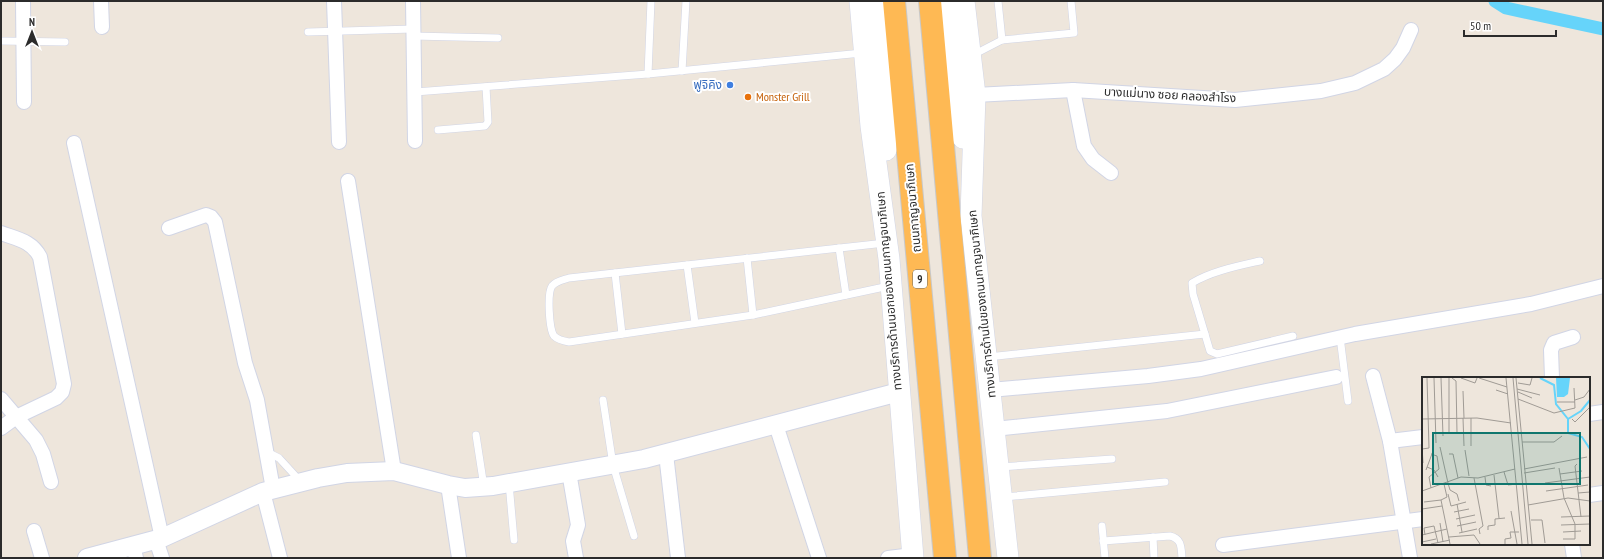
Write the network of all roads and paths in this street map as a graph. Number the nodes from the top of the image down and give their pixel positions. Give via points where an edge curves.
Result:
1 (23, 1) edge
2 (101, 1) edge
3 (334, 1) edge
4 (413, 1) edge
5 (651, 1) edge
6 (686, 1) edge
7 (860, 1) edge
8 (876, 1) edge
9 (894, 1) edge
10 (930, 1) edge
11 (948, 1) edge
12 (964, 1) edge
13 (998, 1) edge
14 (1071, 1) edge
15 (102, 27) dead end
16 (1411, 30) dead end
17 (334, 31) junction
18 (308, 32) dead end
19 (413, 33) junction
20 (498, 38) dead end
21 (1002, 40) junction
22 (1, 41) edge
23 (24, 41) junction
24 (65, 42) dead end
25 (864, 53) junction
26 (970, 56) junction
27 (682, 71) junction
28 (648, 74) junction
29 (486, 87) junction
30 (1073, 90) junction
31 (415, 92) junction
32 (975, 95) junction
33 (24, 102) dead end
34 (438, 130) dead end
35 (415, 141) dead end
36 (339, 142) dead end
37 (74, 143) dead end
38 (1111, 173) dead end
39 (348, 181) dead end
40 (972, 216) junction
41 (169, 228) dead end
42 (1, 233) edge
43 (839, 248) junction
44 (888, 251) junction
45 (747, 258) junction
46 (1260, 260) dead end
47 (687, 265) junction
48 (615, 273) junction
49 (891, 286) junction
50 (1603, 286) edge
51 (846, 295) junction
52 (754, 315) junction
53 (695, 324) junction
54 (622, 334) junction
55 (1205, 334) junction
56 (1294, 336) dead end
57 (1340, 337) junction
58 (1573, 337) dead end
59 (987, 357) junction
60 (1373, 376) dead end
61 (1336, 377) dead end
62 (1552, 377) edge
63 (990, 390) junction
64 (899, 392) junction
65 (1, 400) edge
66 (603, 400) dead end
67 (1348, 401) dead end
68 (1603, 412) edge
69 (1590, 414) edge
70 (16, 417) junction
71 (776, 425) junction
72 (1, 428) edge
73 (994, 429) junction
74 (476, 435) dead end
75 (1422, 437) edge
76 (1390, 442) junction
77 (267, 452) junction
78 (666, 454) junction
79 (1112, 459) dead end
80 (613, 464) junction
81 (998, 467) junction
82 (394, 471) junction
83 (569, 472) junction
84 (51, 482) dead end
85 (301, 482) junction
86 (1165, 482) dead end
87 (509, 483) junction
88 (448, 485) junction
89 (484, 487) junction
90 (268, 490) junction
91 (1603, 493) edge
92 (1590, 495) edge
93 (1001, 497) junction
94 (1422, 519) edge
95 (1405, 521) junction
96 (1102, 526) dead end
97 (34, 530) dead end
98 (634, 536) dead end
99 (1153, 537) junction
100 (159, 539) junction
101 (514, 540) dead end
102 (1103, 541) junction
103 (1223, 545) dead end
104 (1572, 545) edge
105 (126, 552) edge
106 (913, 556) edge
107 (42, 558) edge
108 (87, 558) edge
109 (162, 558) edge
110 (280, 558) edge
111 (459, 558) edge
112 (576, 558) edge
113 (678, 558) edge
114 (819, 558) edge
115 (888, 558) edge
116 (945, 558) edge
117 (980, 558) edge
118 (1008, 558) edge
119 (1105, 558) edge
120 (1154, 558) edge
121 (1182, 558) edge
122 (1410, 558) edge
123 (1574, 558) edge

1 - 23 street
2 - 15 street
3 - 17 street
4 - 19 street
5 - 28 lane
6 - 27 lane
7 - 25 main road, ทางบริการด้านนอกของถนนกาญจนาภิเษก
8 - 44 main road via 885,103
9 - 116 highway, ถนนกาญจนาภิเษก / 9
10 - 117 highway
11 - 40 main road
12 - 26 main road, ทางบริการด้านในของถนนกาญจนาภิเษก
13 - 21 lane
14 - 21 lane via 1074,33
16 - 30 street, บางแม่นาง ซอย คลองสำโรง via 1403,48 1384,69 1355,83 1321,91 1235,100
17 - 18 lane
17 - 19 lane
17 - 36 street
19 - 20 lane
19 - 31 street
21 - 26 lane
22 - 23 lane
23 - 24 lane
23 - 33 street
25 - 27 lane
25 - 44 main road, ทางบริการด้านนอกของถนนกาญจนาภิเษก
26 - 32 main road, ทางบริการด้านในของถนนกาญจนาภิเษก
27 - 28 lane
28 - 29 lane
29 - 31 lane
29 - 34 lane via 486,126
30 - 32 street, บางแม่นาง ซอย คลองสำโรง
30 - 38 street via 1084,146 1093,159
31 - 35 street
32 - 40 main road, ทางบริการด้านในของถนนกาญจนาภิเษก
37 - 100 street
39 - 82 street
40 - 59 main road, ทางบริการด้านในของถนนกาญจนาภิเษก
41 - 77 street via 206,215 212,217 215,222 244,363 257,400
42 - 70 street via 36,248 40,257 64,384 62,392 56,398
43 - 44 lane
43 - 45 lane
43 - 51 lane
44 - 49 main road, ทางบริการด้านนอกของถนนกาญจนาภิเษก
45 - 47 lane
45 - 52 lane
46 - 55 lane via 1220,271 1192,283 1192,294
47 - 48 lane
47 - 53 lane
48 - 54 lane
48 - 54 lane via 569,278 552,287 548,294 552,331 555,337 569,342
49 - 51 lane
49 - 64 main road, ทางบริการด้านนอกของถนนกาญจนาภิเษก
50 - 57 street via 1531,304
51 - 52 lane
52 - 53 lane
53 - 54 lane
55 - 56 lane via 1210,351 1217,354
55 - 59 lane
57 - 63 street via 1202,369
57 - 67 lane
58 - 62 street via 1554,343 1551,350
59 - 63 main road, ทางบริการด้านในของถนนกาญจนาภิเษก
60 - 76 street
61 - 73 street via 1167,411
63 - 73 main road, ทางบริการด้านในของถนนกาญจนาภิเษก
64 - 71 street
64 - 106 main road, ทางบริการด้านนอกของถนนกาญจนาภิเษก
65 - 70 street
66 - 80 lane
68 - 69 street
70 - 72 street
70 - 84 street via 36,440
71 - 78 street
71 - 114 street
73 - 81 main road, ทางบริการด้านในของถนนกาญจนาภิเษก
74 - 89 lane
75 - 76 street
76 - 95 street
77 - 85 lane via 279,458
77 - 90 street
78 - 80 street
78 - 113 street
79 - 81 lane
80 - 83 street
80 - 98 lane
81 - 93 main road, ทางบริการด้านในของถนนกาญจนาภิเษก
82 - 85 street via 347,473
82 - 88 street
83 - 87 street
83 - 112 street via 578,525 573,540
85 - 90 street
86 - 93 lane
87 - 89 street
87 - 101 lane
88 - 89 street via 465,488
88 - 111 street
90 - 100 street
90 - 110 street
91 - 92 street
93 - 118 main road, ทางบริการด้านในของถนนกาญจนาภิเษก
94 - 95 street
95 - 103 street
95 - 122 street
96 - 102 lane
97 - 107 street
99 - 102 lane
99 - 120 lane
99 - 121 lane via 1176,538 1180,542
100 - 105 street
100 - 109 street
102 - 119 lane
104 - 123 street
105 - 108 street
106 - 115 street

